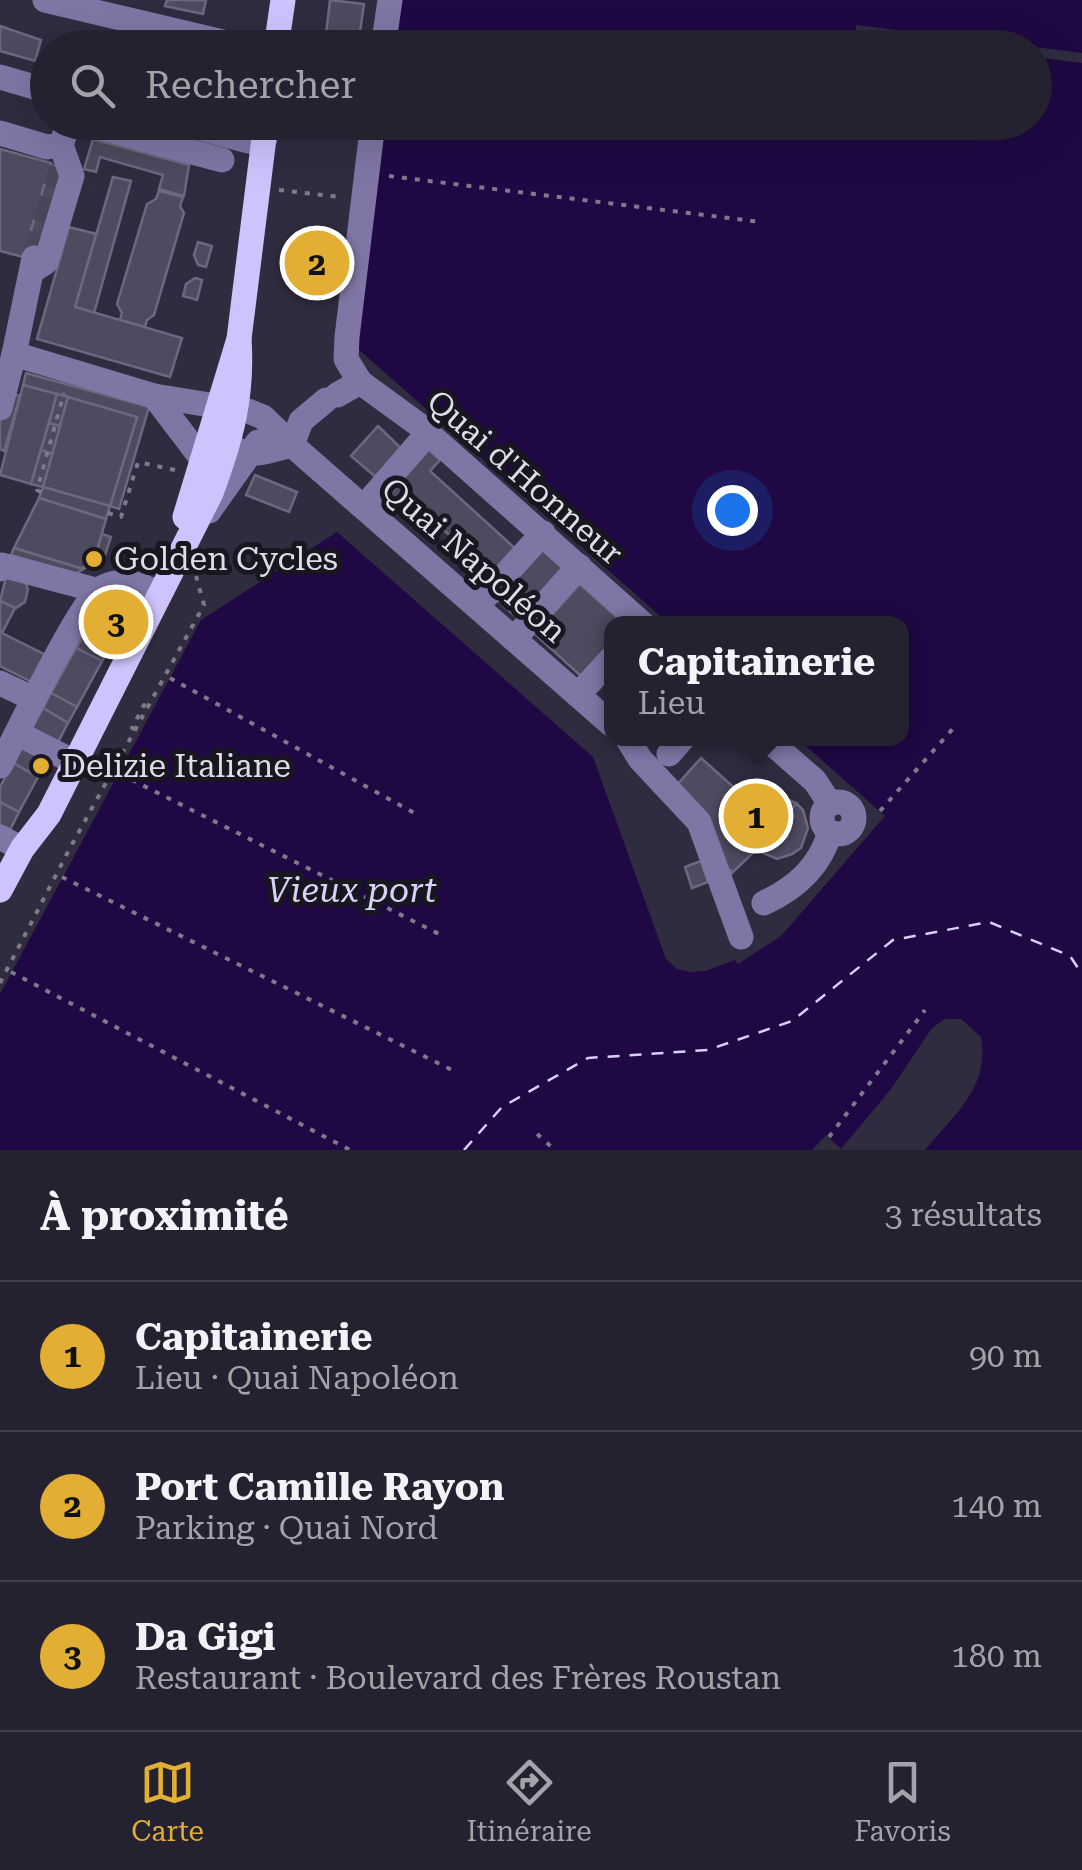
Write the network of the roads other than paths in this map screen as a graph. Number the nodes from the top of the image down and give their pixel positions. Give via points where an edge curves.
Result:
1 (45, 0) edge
2 (283, 0) edge
3 (390, 0) edge
4 (172, 30) edge
5 (279, 30) edge
6 (386, 30) edge
7 (0, 77) edge
8 (30, 86) edge
9 (0, 133) edge
10 (172, 140) edge
11 (265, 140) edge
12 (370, 140) edge
13 (63, 145) edge
14 (222, 160) dead end
15 (14, 354) junction
16 (360, 382) junction
17 (154, 396) junction
18 (0, 408) edge
19 (223, 411) junction
20 (263, 417) junction
21 (428, 433) junction
22 (292, 446) junction
23 (240, 450) junction
24 (202, 459) junction
25 (364, 506) junction
26 (543, 533) junction
27 (580, 566) junction
28 (0, 569) edge
29 (164, 584) junction
30 (96, 590) junction
31 (477, 606) junction
32 (635, 616) edge
33 (514, 638) junction
34 (604, 667) edge
35 (0, 683) edge
36 (578, 695) junction
37 (34, 699) junction
38 (604, 718) edge
39 (17, 733) junction
40 (632, 746) edge
41 (775, 746) edge
42 (1, 762) edge
43 (76, 764) junction
44 (11, 843) edge
45 (0, 890) edge
46 (764, 903) dead end
47 (741, 938) dead end

1 - 4 street
2 - 5 main road
3 - 6 street
7 - 8 street
9 - 13 street
10 - 14 street
11 - 19 main road
12 - 16 street via 346,359
13 - 15 street via 72,176 46,262 33,265
15 - 17 street
15 - 18 street
16 - 21 street, Quai d'Honneur
16 - 22 street via 302,421
17 - 19 street
17 - 24 street
19 - 20 street
19 - 23 main road
19 - 24 main road
20 - 22 street, Quai Napoléon
20 - 23 street via 261,437
21 - 25 street
21 - 26 street, Quai d'Honneur
22 - 23 street
22 - 25 street, Quai Napoléon
23 - 29 main road
24 - 29 main road
25 - 31 street, Quai Napoléon
26 - 27 street, Quai d'Honneur
26 - 31 street
27 - 32 street, Quai d'Honneur
27 - 33 street
28 - 30 street via 2,564
29 - 30 street via 120,581
29 - 43 main road
30 - 37 street
31 - 33 street, Quai Napoléon
33 - 36 street, Quai Napoléon
34 - 36 street
35 - 37 street
36 - 38 street, Quai Napoléon
37 - 39 street
39 - 42 street
39 - 43 street
40 - 47 street, Quai Napoléon via 699,822
41 - 46 street via 830,804 845,804 854,820 844,833 830,832 819,859 794,888
43 - 44 main road via 49,814
44 - 45 main road

